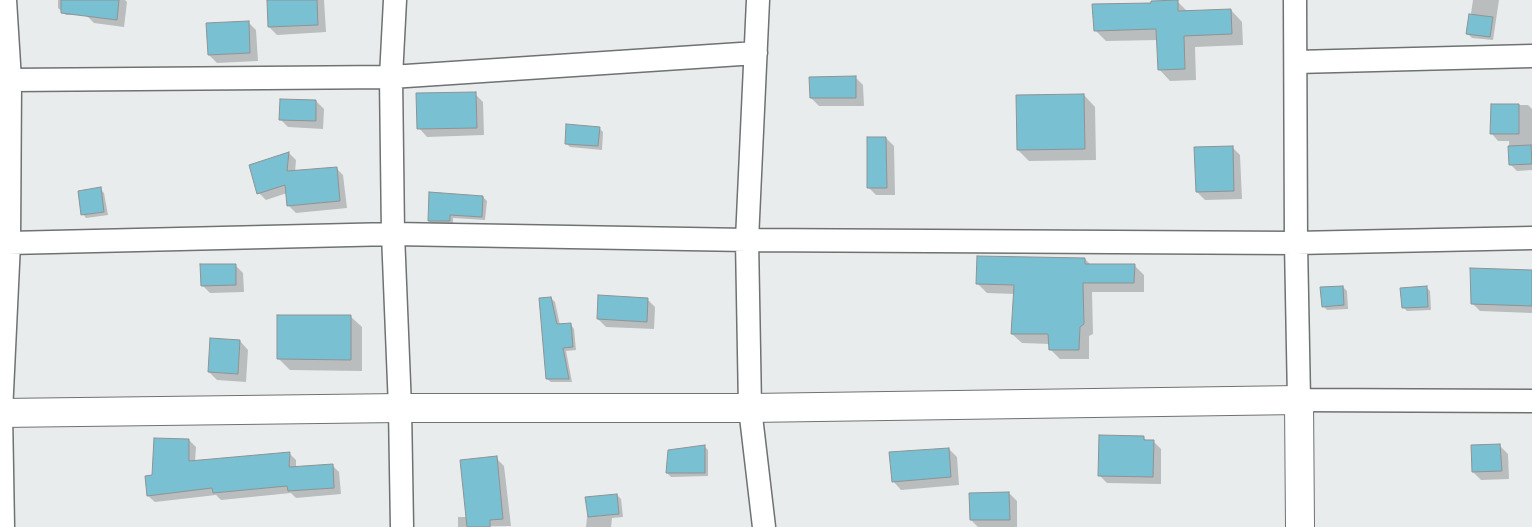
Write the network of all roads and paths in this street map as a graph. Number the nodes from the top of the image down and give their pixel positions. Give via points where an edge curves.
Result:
1 (5, 0) edge
2 (395, 0) edge
3 (758, 0) edge
4 (1295, 0) edge
5 (756, 54) junction
6 (1532, 56) edge
7 (1296, 62) junction
8 (392, 77) junction
9 (10, 80) junction
10 (392, 234) junction
11 (1532, 238) edge
12 (747, 240) junction
13 (9, 243) junction
14 (1296, 243) junction
15 (1299, 400) junction
16 (1532, 400) edge
17 (400, 408) junction
18 (750, 408) junction
19 (1, 413) edge
20 (3, 527) edge
21 (402, 527) edge
22 (764, 527) edge
23 (1300, 527) edge

1 - 9 street
2 - 8 street
3 - 5 street
4 - 7 street
5 - 8 street
5 - 12 street
6 - 7 street
7 - 14 street
8 - 9 street
8 - 10 street
9 - 13 street
10 - 12 street
10 - 13 street
10 - 17 street
11 - 14 street
12 - 14 street
12 - 18 street
13 - 19 street
14 - 15 street
15 - 16 street
15 - 18 street
15 - 23 street
17 - 18 street
17 - 19 street
17 - 21 street
18 - 22 street
19 - 20 street

